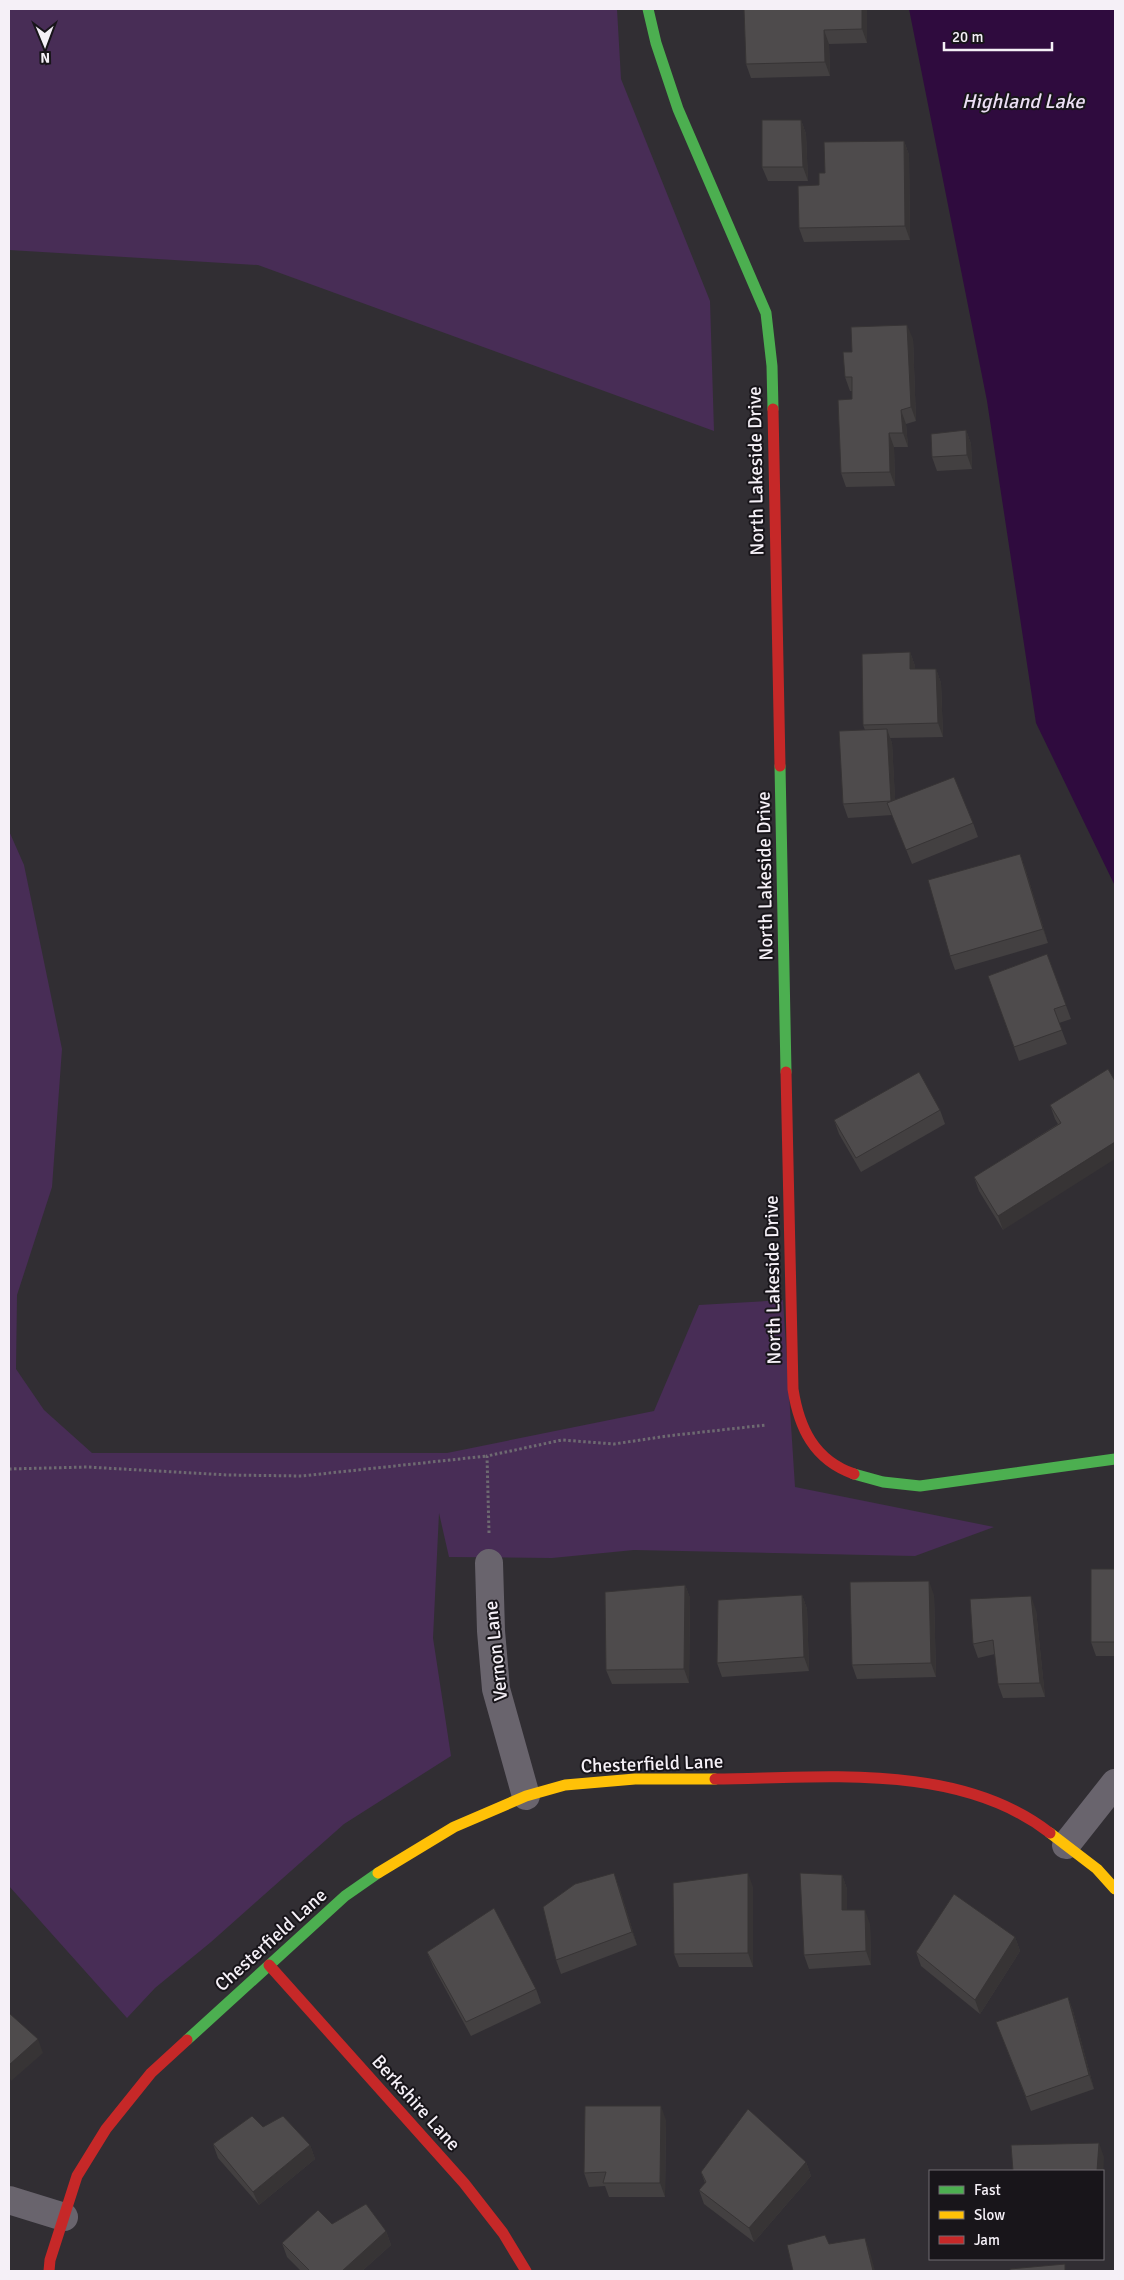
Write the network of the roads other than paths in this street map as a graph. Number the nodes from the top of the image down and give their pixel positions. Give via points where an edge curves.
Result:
1 (648, 9) edge
2 (1115, 1459) edge
3 (489, 1563) road end
4 (1115, 1783) edge
5 (526, 1796) junction
6 (1066, 1845) junction
7 (1115, 1889) edge
8 (269, 1965) junction
9 (9, 2200) edge
10 (64, 2217) junction
11 (49, 2271) edge
12 (526, 2271) edge

1 - 2 street, North Lakeside Drive via 678,109 766,313 772,376 793,1389 800,1420 811,1443 830,1461 851,1473 883,1482 920,1486
3 - 5 street, Vernon Lane via 490,1631 496,1688
4 - 6 street
5 - 6 street, Chesterfield Lane via 565,1785 635,1779 890,1778 935,1783 1004,1805 1039,1824
5 - 8 street, Chesterfield Lane via 454,1827 394,1862 345,1896
6 - 7 street, Chesterfield Lane via 1097,1869
8 - 10 street, Chesterfield Lane via 151,2074 111,2122 77,2176
8 - 12 street, Berkshire Lane via 464,2183 503,2234
9 - 10 street
10 - 11 street, Chesterfield Lane

